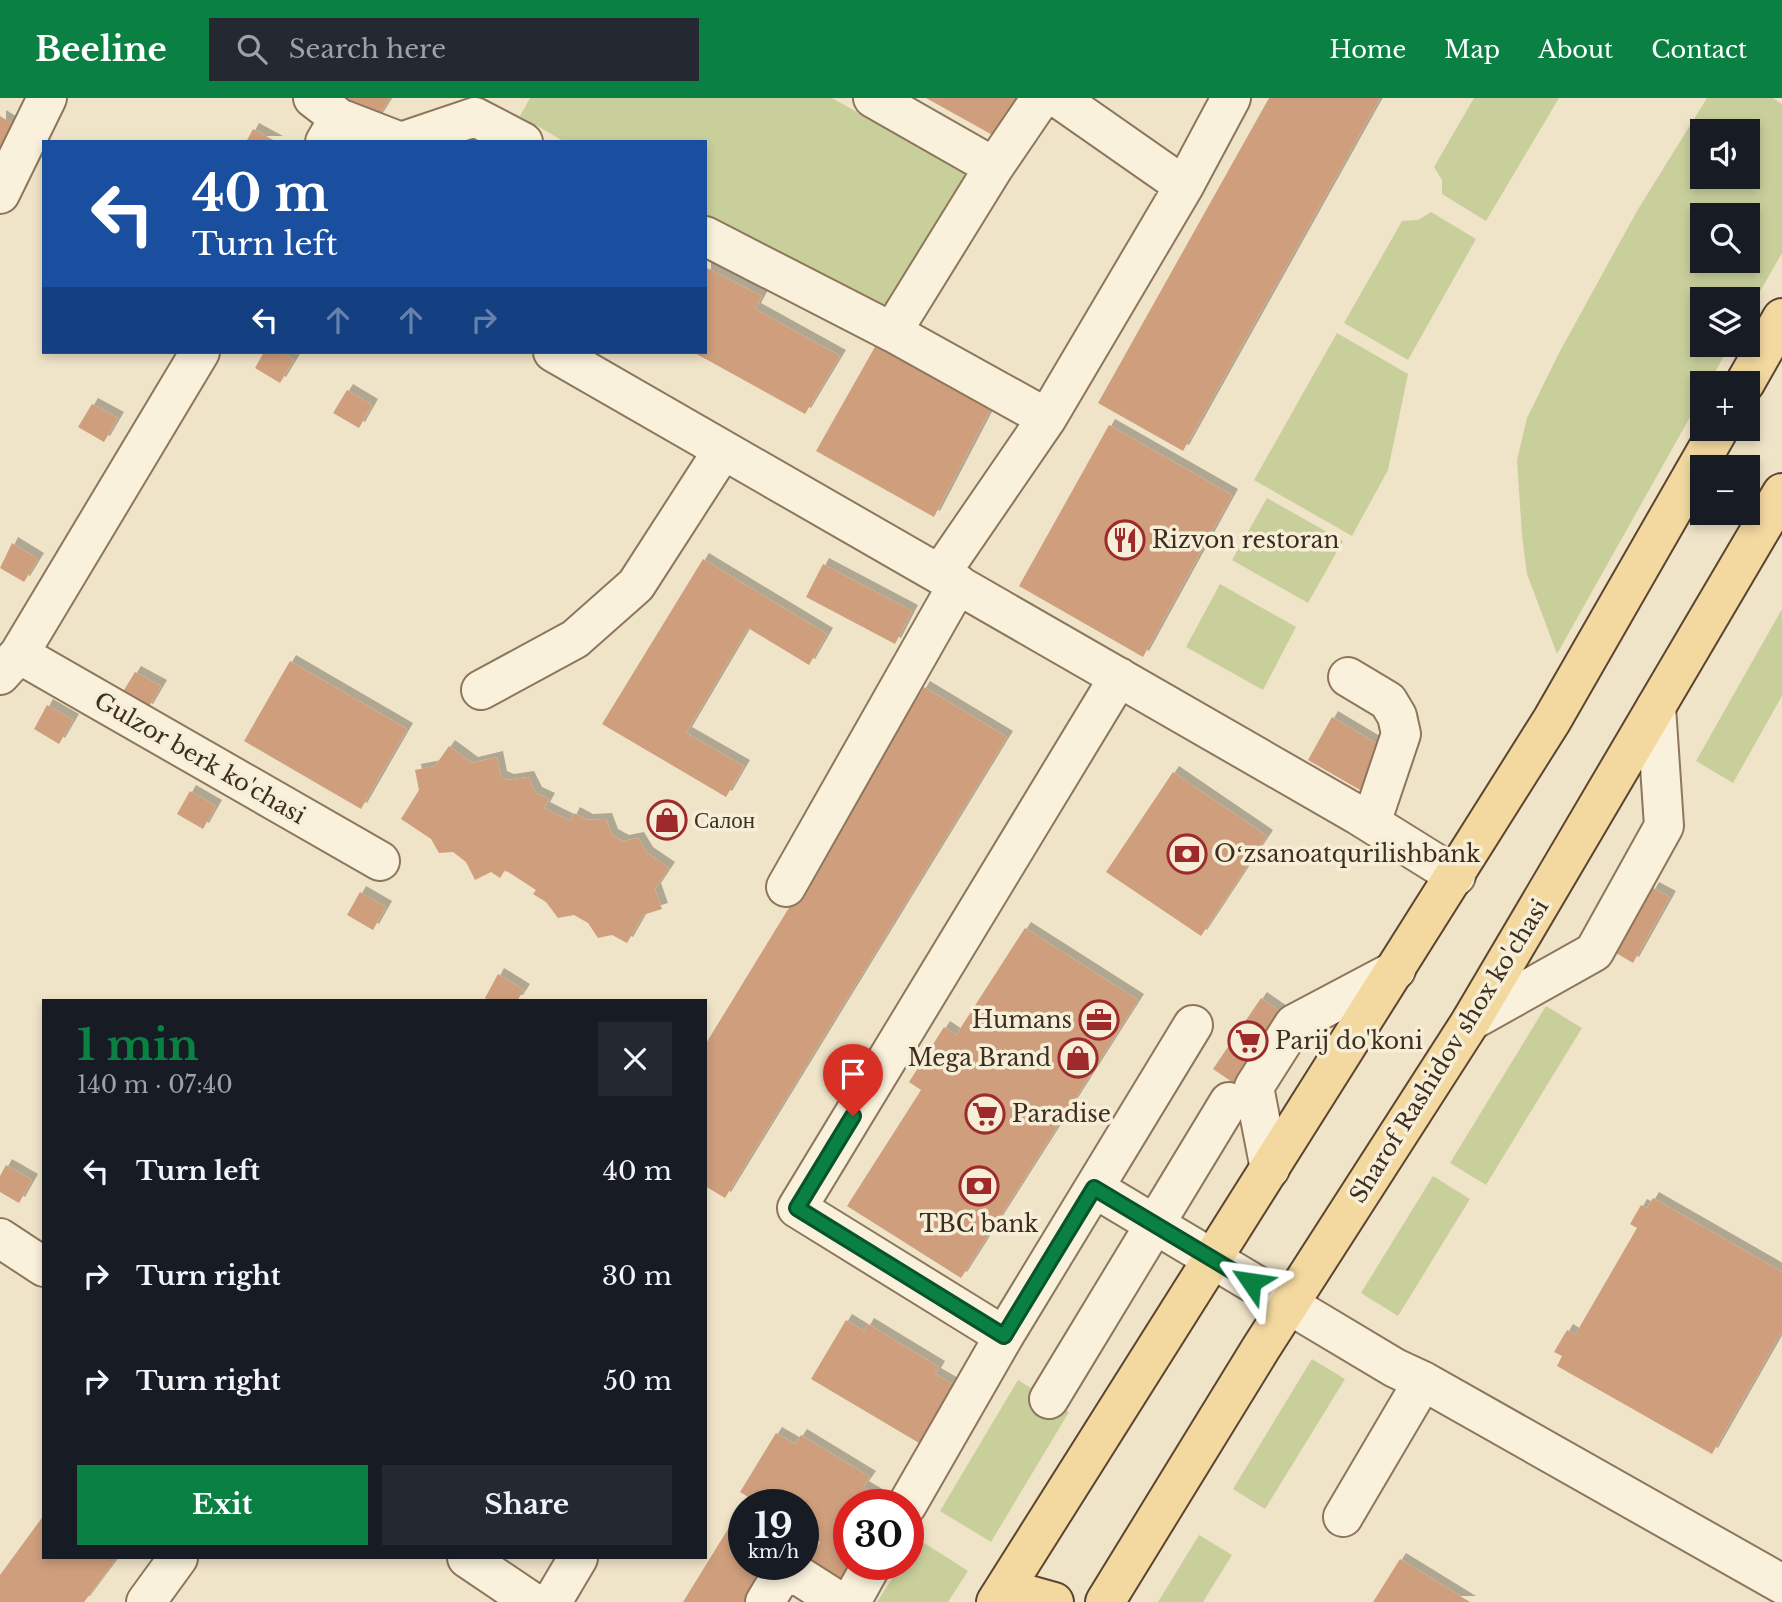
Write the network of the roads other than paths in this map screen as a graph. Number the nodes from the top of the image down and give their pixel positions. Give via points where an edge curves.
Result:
1 (47, 98) edge
2 (873, 98) edge
3 (1041, 98) edge
4 (1058, 98) edge
5 (1231, 98) edge
6 (480, 107) edge
7 (326, 119) edge
8 (394, 140) edge
9 (406, 140) edge
10 (521, 140) edge
11 (994, 167) junction
12 (1184, 186) junction
13 (0, 194) edge
14 (707, 237) edge
15 (1782, 318) edge
16 (892, 332) junction
17 (199, 354) edge
18 (556, 354) edge
19 (1752, 371) edge
20 (1047, 418) junction
21 (1712, 441) edge
22 (723, 450) junction
23 (1782, 493) edge
24 (949, 580) junction
25 (10, 665) edge
26 (1119, 677) junction
27 (1348, 677) dead end
28 (481, 690) dead end
29 (1656, 707) junction
30 (1371, 823) junction
31 (380, 861) dead end
32 (1456, 876) junction
33 (786, 887) dead end
34 (1396, 970) junction
35 (1471, 1021) junction
36 (1194, 1025) dead end
37 (1229, 1102) dead end
38 (1270, 1169) junction
39 (1094, 1188) junction
40 (1156, 1226) junction
41 (0, 1238) edge
42 (1213, 1259) junction
43 (42, 1267) edge
44 (1289, 1306) junction
45 (1004, 1336) junction
46 (1423, 1381) junction
47 (1049, 1399) dead end
48 (916, 1489) edge
49 (1343, 1517) dead end
50 (177, 1559) edge
51 (468, 1559) edge
52 (577, 1559) edge
53 (863, 1580) edge
54 (1782, 1584) edge
55 (146, 1602) edge
56 (532, 1602) edge
57 (552, 1602) edge
58 (765, 1602) edge
59 (840, 1602) edge
60 (851, 1602) edge
61 (996, 1602) edge
62 (1014, 1602) edge
63 (1054, 1602) edge
64 (1105, 1602) edge

1 - 13 street
2 - 11 street
3 - 11 street
4 - 12 street
5 - 12 street
6 - 9 street
6 - 10 street
7 - 8 street
11 - 16 street
12 - 20 street
14 - 16 street
15 - 19 main road
16 - 20 street
17 - 25 street, Gulzor berk ko'chasi
18 - 22 street
20 - 24 street
21 - 32 main road via 1552,720
22 - 24 street
22 - 28 street via 636,585 575,639
23 - 29 main road, Sharof Rashidov shox ko'chasi
24 - 26 street
24 - 33 street
25 - 31 street, Gulzor berk ko'chasi
26 - 30 street
26 - 45 street via 797,1208
27 - 30 street via 1388,701 1398,716 1401,734
29 - 35 main road, Sharof Rashidov shox ko'chasi
29 - 35 street via 1664,826 1594,952
30 - 32 street
32 - 34 main road
34 - 38 main road
34 - 38 street via 1294,1024 1254,1087
35 - 44 main road, Sharof Rashidov shox ko'chasi
36 - 39 street
37 - 40 street
38 - 42 main road
39 - 40 street
39 - 45 street
40 - 42 street
40 - 47 street
41 - 43 street
42 - 44 street
42 - 61 main road
44 - 46 street
44 - 64 main road, Sharof Rashidov shox ko'chasi
45 - 48 street
46 - 49 street
46 - 54 street
50 - 55 street
51 - 56 street
52 - 57 street
53 - 60 street
58 - 59 street via 788,1573
62 - 63 main road via 1029,1594

